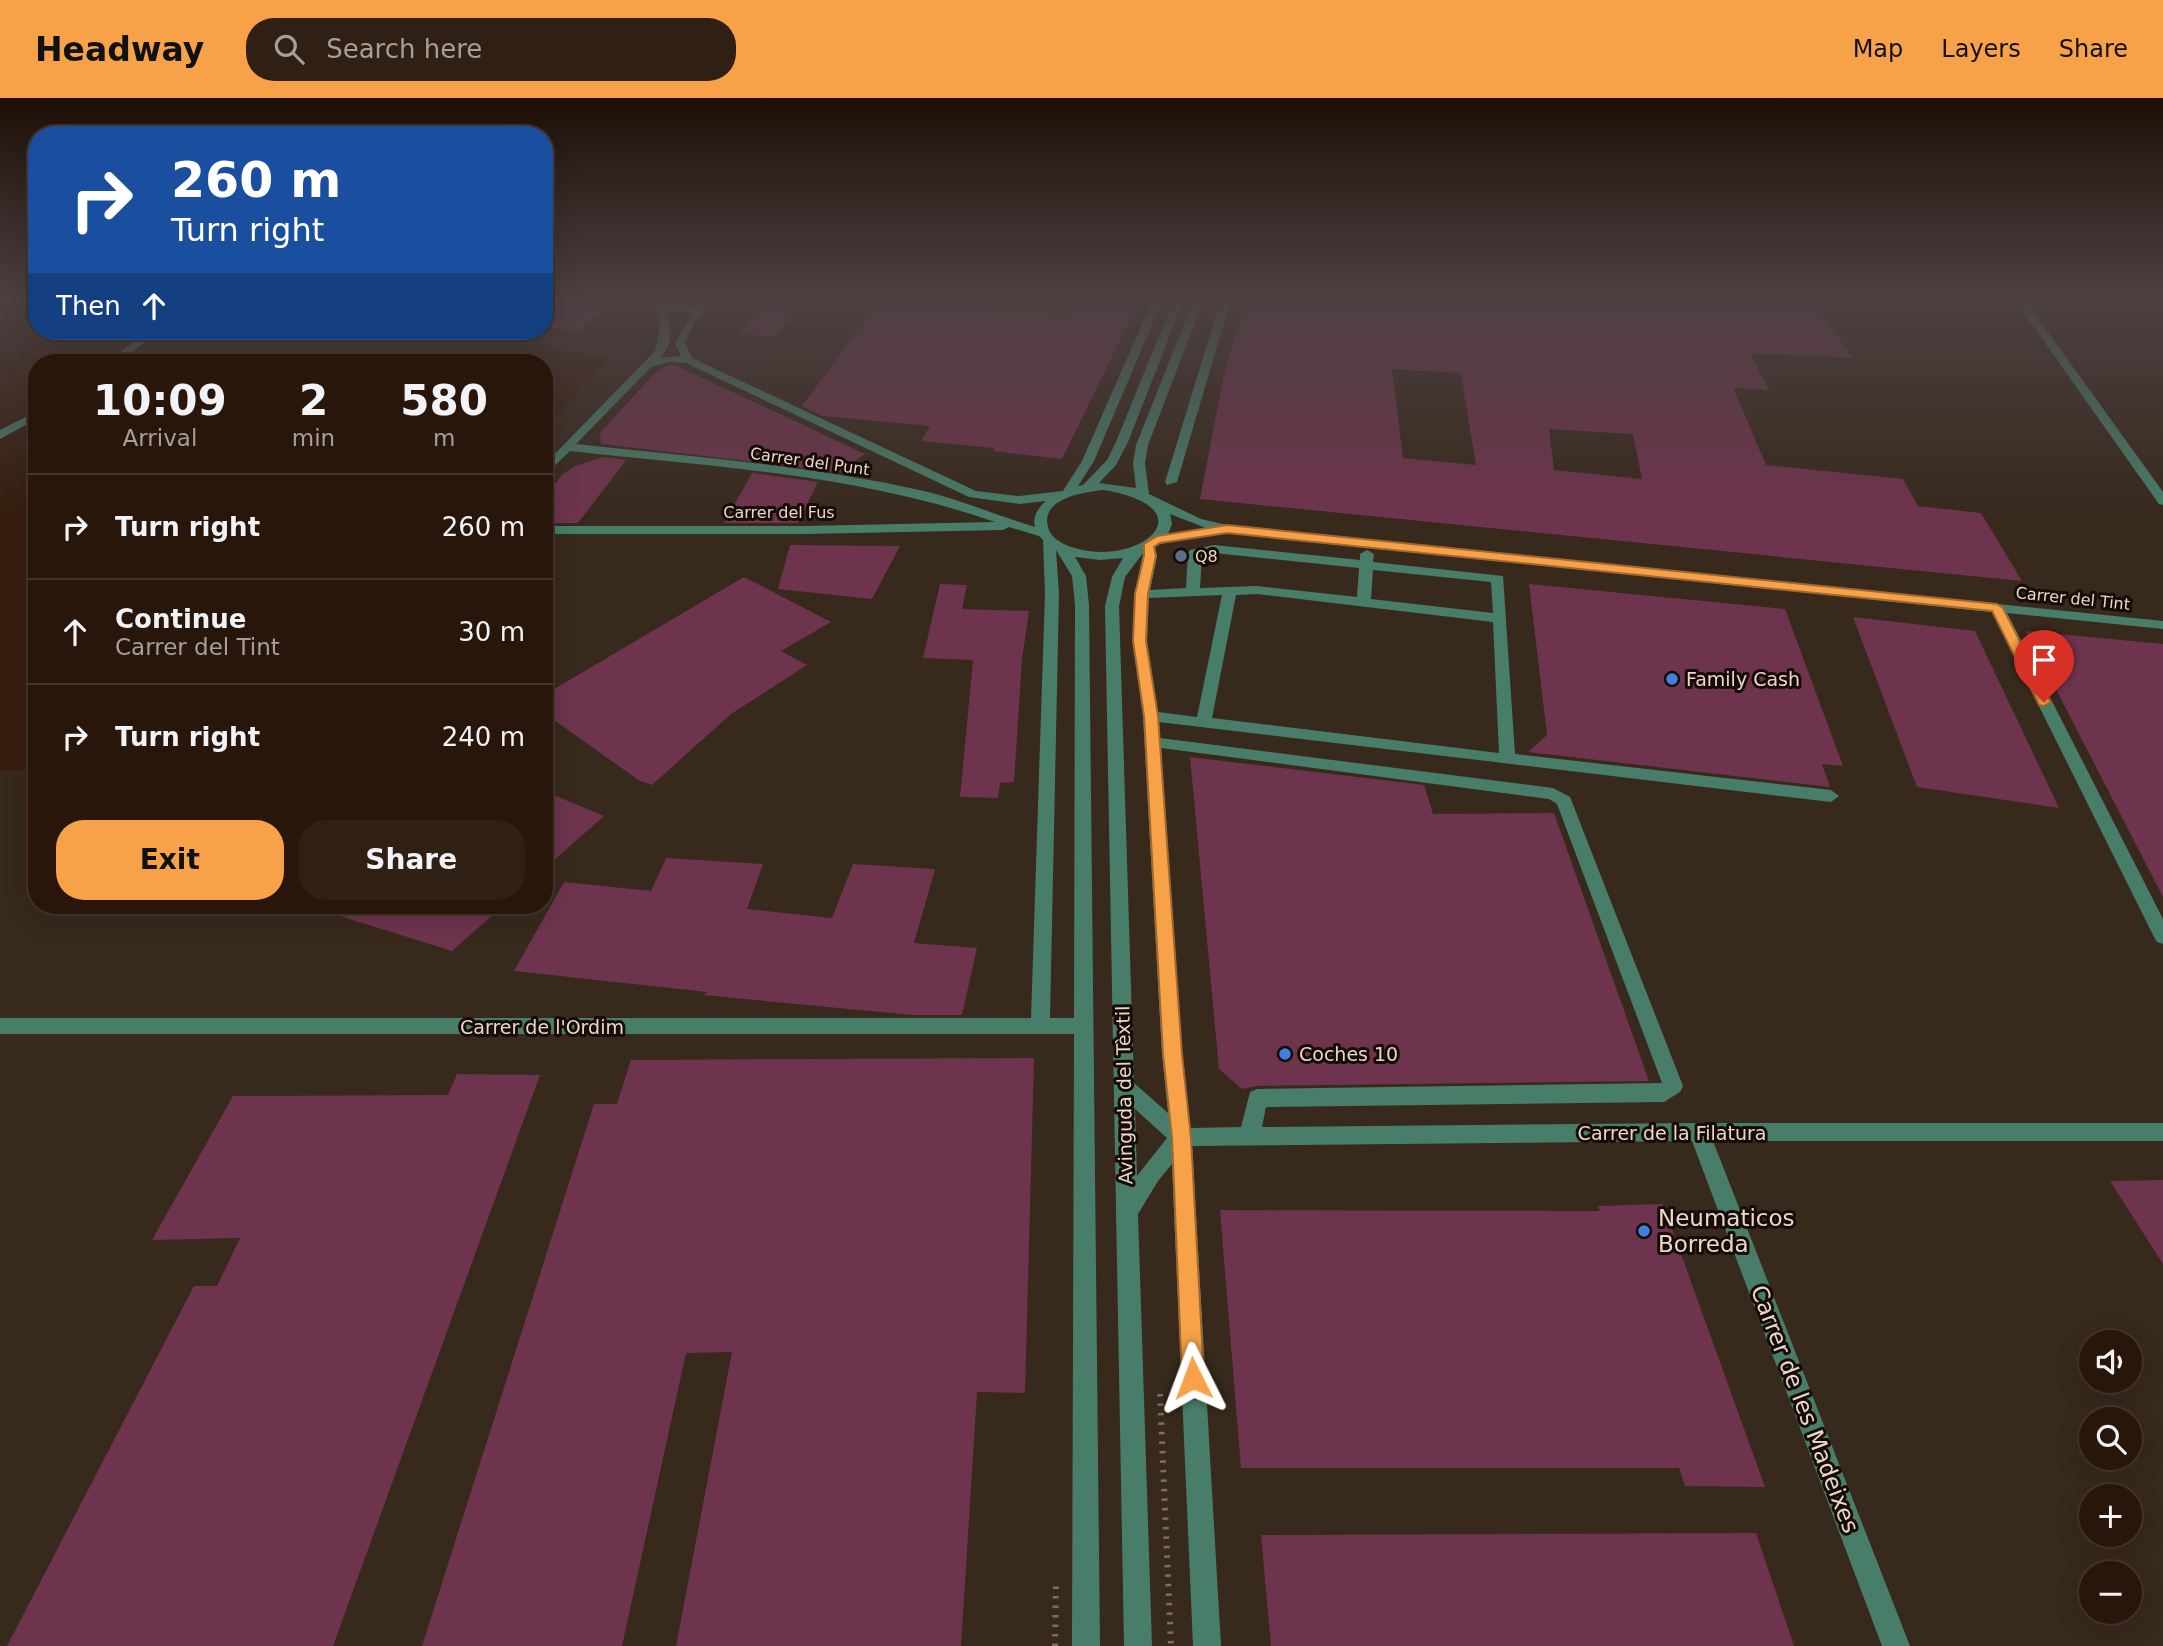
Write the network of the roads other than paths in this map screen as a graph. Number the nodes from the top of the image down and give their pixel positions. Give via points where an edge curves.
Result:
1 (641, 371) edge
2 (711, 371) edge
3 (1127, 371) edge
4 (1150, 371) edge
5 (1171, 371) edge
6 (1204, 371) edge
7 (2070, 371) edge
8 (28, 419) edge
9 (0, 435) edge
10 (568, 447) junction
11 (553, 463) edge
12 (1171, 482) dead end
13 (1089, 486) junction
14 (1063, 493) junction
15 (1143, 494) junction
16 (2163, 501) edge
17 (1160, 505) junction
18 (1015, 526) junction
19 (1227, 529) junction
20 (553, 530) edge
21 (1052, 541) junction
22 (1368, 544) junction
23 (1147, 546) junction
24 (1366, 565) junction
25 (1230, 591) junction
26 (1194, 592) junction
27 (1142, 594) junction
28 (1364, 603) junction
29 (1997, 608) junction
30 (1499, 618) junction
31 (2163, 625) edge
32 (1151, 716) junction
33 (1204, 722) junction
34 (1152, 742) junction
35 (1507, 759) junction
36 (1831, 796) dead end
37 (2163, 937) edge
38 (0, 1026) edge
39 (1085, 1026) junction
40 (1040, 1028) junction
41 (1124, 1087) junction
42 (1699, 1132) junction
43 (2163, 1132) edge
44 (1181, 1138) junction
45 (1251, 1138) junction
46 (1126, 1214) junction
47 (1086, 1646) edge
48 (1138, 1646) edge
49 (1207, 1646) edge
50 (1895, 1646) edge

1 - 10 street
2 - 14 street via 973,494 1019,500
3 - 14 street via 1088,461
4 - 13 street via 1112,462
5 - 15 street via 1142,445
6 - 12 street
7 - 16 street
8 - 9 street
10 - 11 street
10 - 18 street, Carrer del Punt via 863,484 926,496
13 - 14 street
13 - 15 street
14 - 21 street via 1039,513 1038,523
15 - 17 street
17 - 19 street via 1197,522
17 - 23 street via 1167,523 1164,532
18 - 20 street, Carrer del Fus
18 - 21 street, Carrer del Punt
19 - 22 street, Carrer del Tint
19 - 23 street, Carrer del Punt
21 - 23 street, Carrer del Punt via 1099,556
21 - 39 street, Avinguda del Tèxtil via 1079,576 1082,605
21 - 40 street
22 - 24 street
22 - 29 street, Carrer del Tint
23 - 27 street via 1150,556
23 - 41 street, Avinguda del Tèxtil via 1125,563 1114,584 1112,606
24 - 26 street via 1214,549 1195,553
24 - 28 street
24 - 30 street via 1498,579
25 - 26 street
25 - 28 street
25 - 33 street
26 - 27 street
27 - 32 street via 1140,641
28 - 30 street
29 - 31 street, Carrer del Tint
29 - 37 street
30 - 35 street
32 - 33 street
32 - 34 street
33 - 35 street
34 - 44 street
34 - 45 street via 1553,794 1564,801 1673,1086 1664,1093 1258,1098
35 - 36 street
38 - 40 street, Carrer de l'Ordim
39 - 40 street, Carrer de l'Ordim
39 - 47 street, Avinguda del Tèxtil
41 - 44 street
41 - 46 street, Avinguda del Tèxtil
42 - 43 street, Carrer de la Filatura
42 - 45 street, Carrer de la Filatura
42 - 50 street, Carrer de les Madeixes
44 - 45 street, Carrer de la Filatura
44 - 46 street via 1150,1174
44 - 49 street
46 - 48 street, Avinguda del Tèxtil

